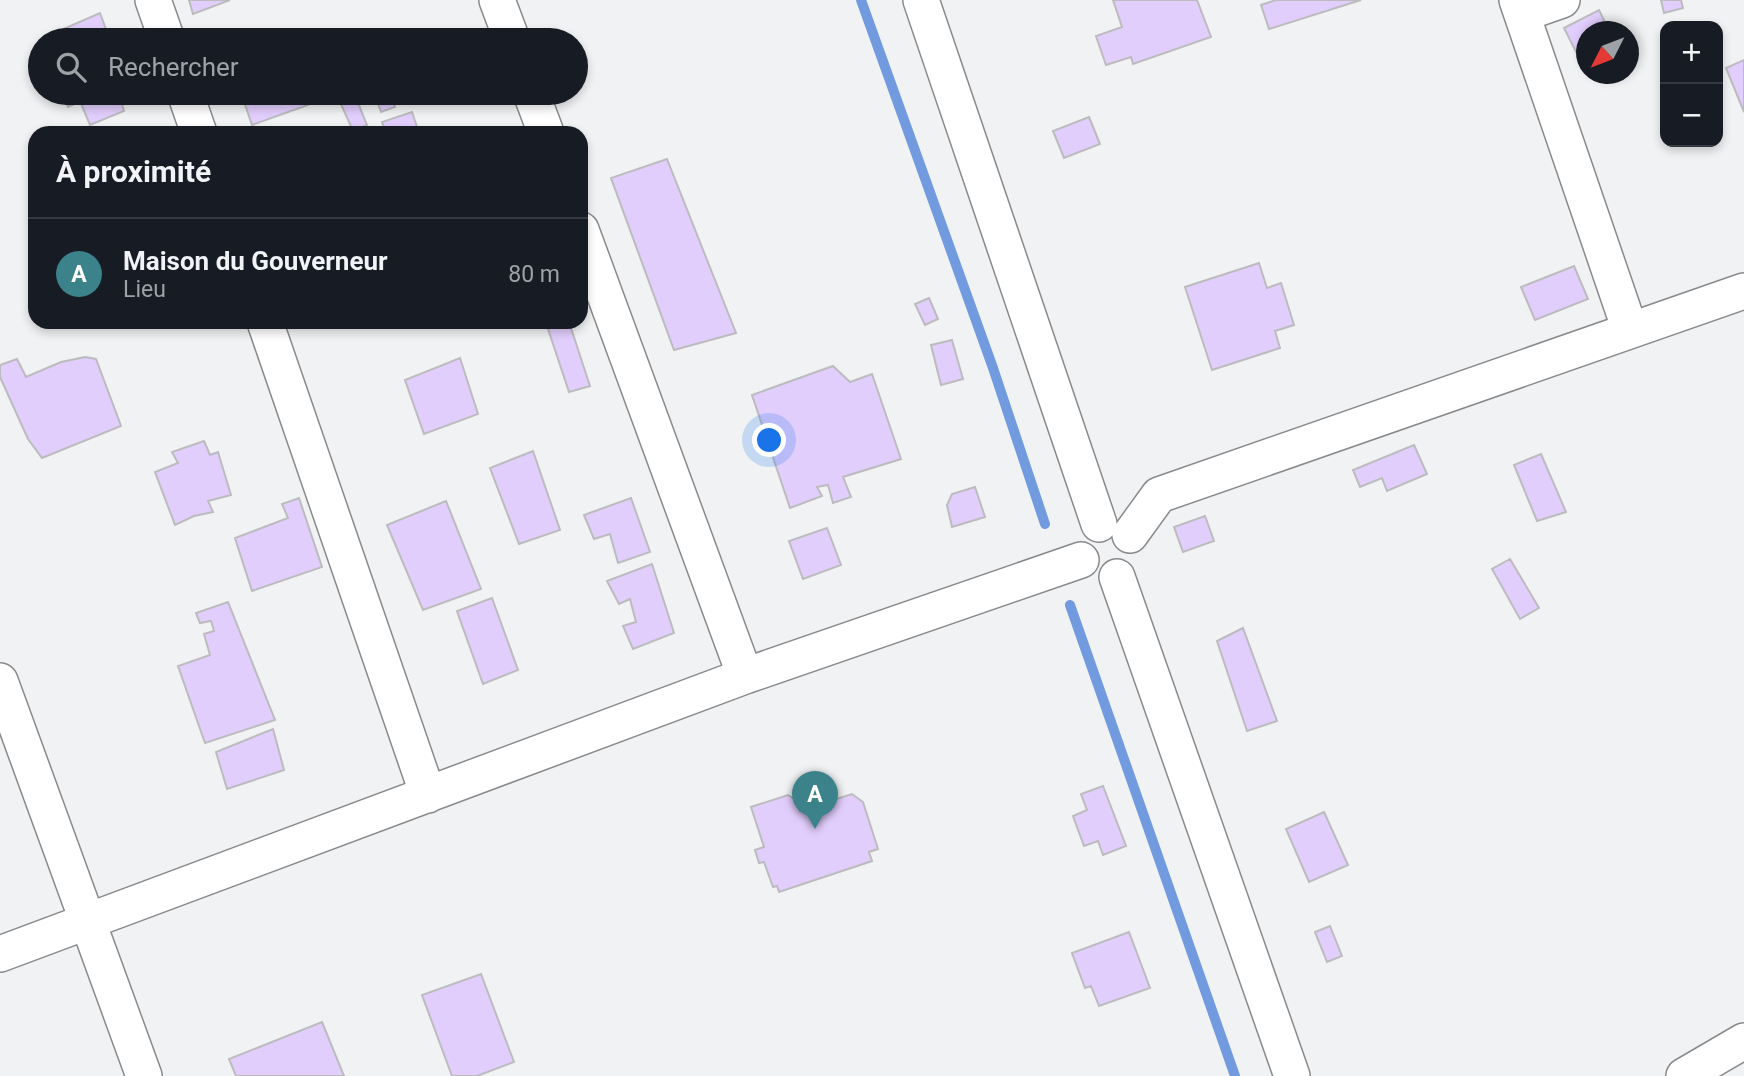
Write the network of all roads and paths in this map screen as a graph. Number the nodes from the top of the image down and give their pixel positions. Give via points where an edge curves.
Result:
1 (153, 0) edge
2 (497, 0) edge
3 (921, 0) edge
4 (1562, 0) edge
5 (1519, 7) edge
6 (163, 28) edge
7 (508, 28) edge
8 (190, 105) edge
9 (536, 105) edge
10 (197, 126) edge
11 (543, 126) edge
12 (588, 249) edge
13 (1744, 291) edge
14 (267, 329) edge
15 (1630, 330) junction
16 (1115, 529) junction
17 (1081, 560) junction
18 (1117, 578) junction
19 (745, 676) junction
20 (0, 681) edge
21 (428, 795) junction
22 (87, 922) junction
23 (0, 954) edge
24 (1744, 1041) edge
25 (144, 1076) edge
26 (1292, 1076) edge
27 (1684, 1076) edge

1 - 6 street
2 - 7 street
3 - 16 street
4 - 5 street
5 - 15 street
8 - 10 street
9 - 11 street
12 - 19 street
13 - 15 street
14 - 21 street
15 - 16 street via 1158,495
16 - 17 street via 1087,533
16 - 18 street via 1135,544 1133,564
17 - 18 street via 1096,576
17 - 19 street
18 - 26 street
19 - 21 street
20 - 22 street
21 - 22 street
22 - 23 street
22 - 25 street
24 - 27 street

